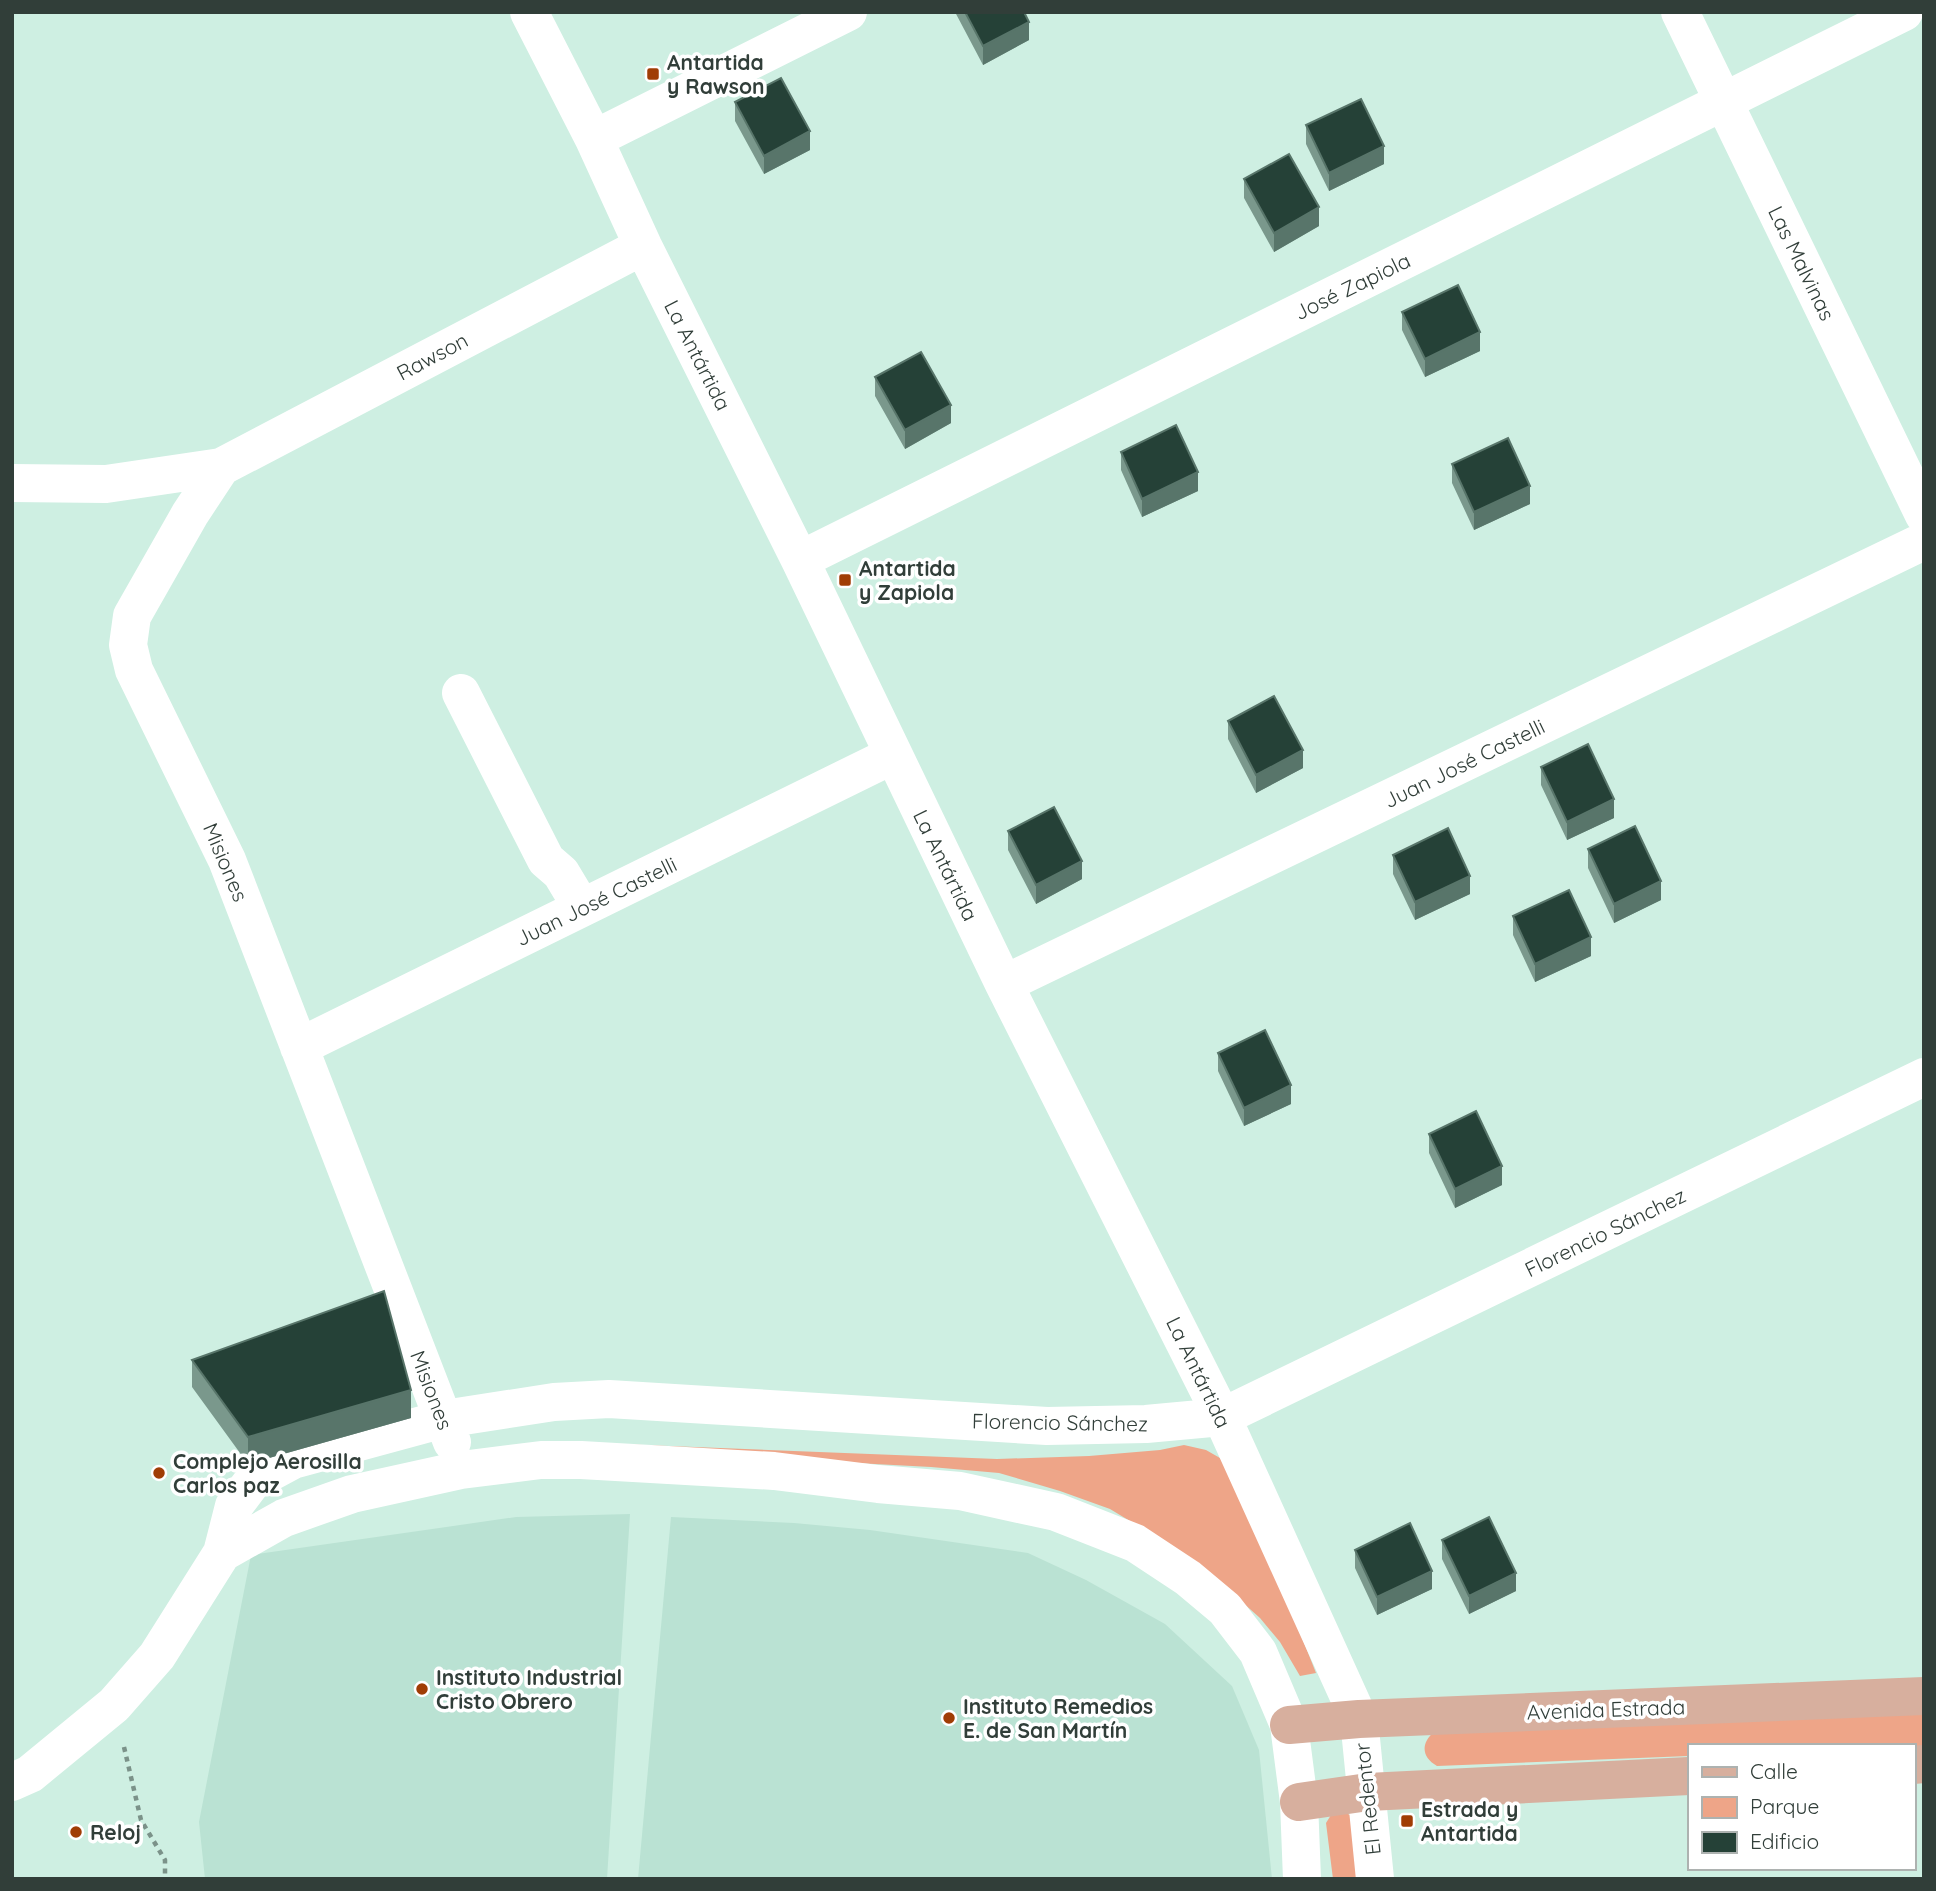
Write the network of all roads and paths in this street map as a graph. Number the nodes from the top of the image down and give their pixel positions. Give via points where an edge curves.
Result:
1 (529, 12) edge
2 (848, 12) edge
3 (1679, 12) edge
4 (1904, 12) edge
5 (1723, 102) junction
6 (594, 139) junction
7 (643, 246) junction
8 (222, 467) junction
9 (12, 483) edge
10 (1924, 514) edge
11 (1924, 541) edge
12 (800, 560) junction
13 (461, 694) dead end
14 (892, 755) junction
15 (582, 908) junction
16 (1004, 984) junction
17 (299, 1047) junction
18 (1924, 1077) edge
19 (1222, 1417) junction
20 (444, 1419) junction
21 (461, 1470) junction
22 (222, 1553) junction
23 (1924, 1696) edge
24 (114, 1705) junction
25 (1359, 1720) junction
26 (1289, 1725) junction
27 (1688, 1776) edge
28 (12, 1782) edge
29 (1368, 1793) junction
30 (1299, 1802) junction
31 (165, 1879) edge
32 (1302, 1879) edge
33 (1375, 1879) edge

1 - 6 street, La Antártida
2 - 6 street
3 - 5 street, Las Malvinas
4 - 5 street, José Zapiola
5 - 10 street, Las Malvinas
5 - 12 street, José Zapiola
6 - 7 street, La Antártida
7 - 8 street, Rawson
7 - 12 street, La Antártida
8 - 9 street via 106,484
8 - 17 street, Misiones via 190,513 132,616 128,645 134,670 227,860
11 - 16 street, Juan José Castelli
12 - 14 street, La Antártida
13 - 15 street via 546,860 561,873
14 - 15 street, Juan José Castelli
14 - 16 street, La Antártida
15 - 17 street, Juan José Castelli
16 - 19 street, La Antártida
17 - 20 street, Misiones
18 - 19 street, Florencio Sánchez
19 - 20 street, Florencio Sánchez via 1047,1426 609,1399 554,1402
19 - 25 street, La Antártida
20 - 21 street, Misiones
20 - 22 street, Florencio Sánchez via 293,1460 253,1482 234,1506
21 - 22 street, Florencio Sánchez via 352,1494 284,1518
21 - 26 street, Florencio Sánchez via 581,1460 774,1471 960,1491 1055,1513 1135,1543 1225,1609 1258,1652
22 - 24 street, Florencio Sánchez via 158,1656
23 - 25 main road, Avenida Estrada
24 - 28 street, Florencio Sánchez via 30,1774
24 - 31 path via 141,1820 165,1860
25 - 26 main road, Avenida Estrada
25 - 29 street, El Redentor
26 - 30 street, Florencio Sánchez
27 - 29 main road
29 - 30 main road
29 - 33 street, El Redentor
30 - 32 street, Florencio Sánchez

